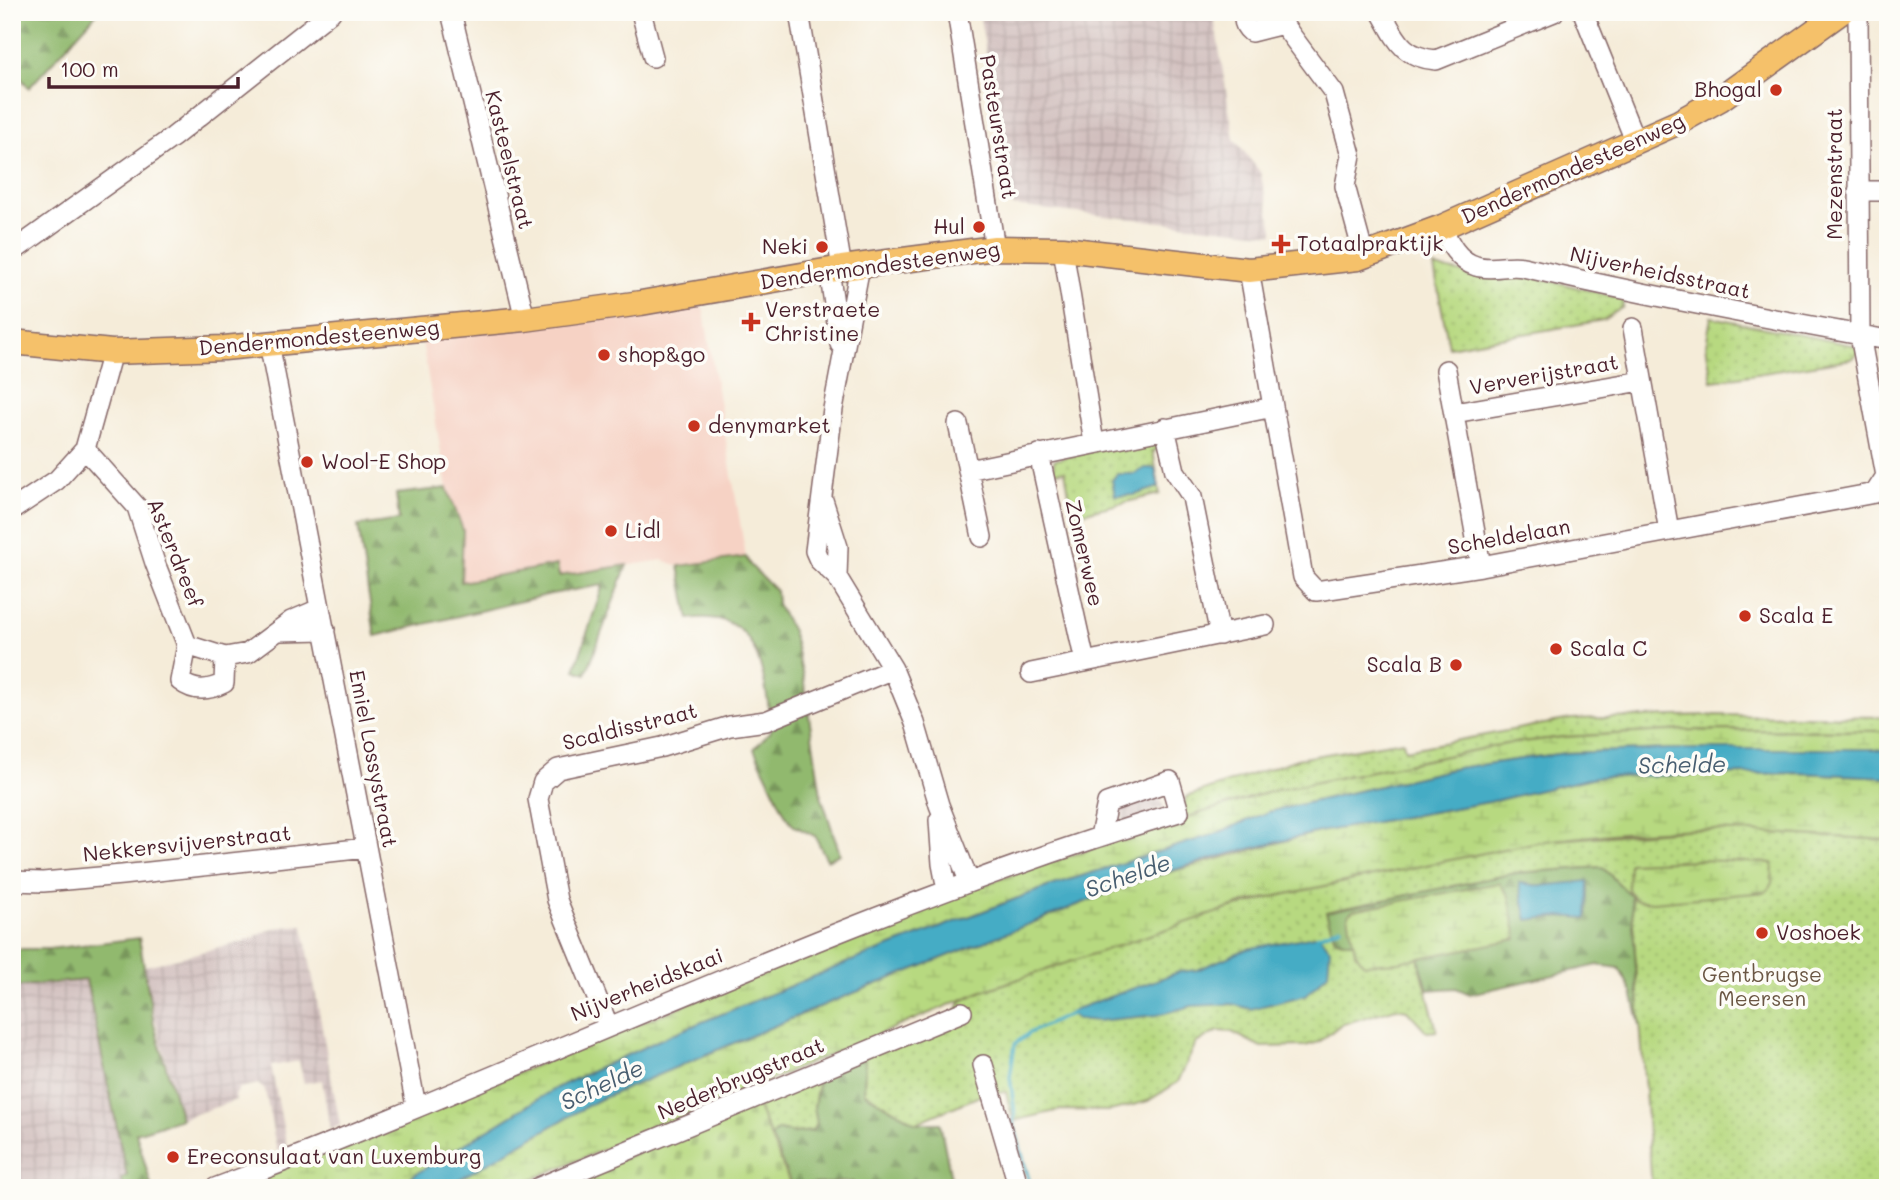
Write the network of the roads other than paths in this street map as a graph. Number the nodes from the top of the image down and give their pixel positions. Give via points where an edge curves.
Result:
1 (331, 12) edge
2 (450, 12) edge
3 (641, 12) edge
4 (799, 12) edge
5 (957, 12) edge
6 (1246, 12) edge
7 (1381, 12) edge
8 (1554, 12) edge
9 (1583, 12) edge
10 (1842, 12) edge
11 (1858, 12) edge
12 (1278, 18) edge
13 (653, 57) dead end
14 (1636, 143) junction
15 (1858, 191) junction
16 (1888, 191) edge
17 (1442, 228) junction
18 (995, 248) junction
19 (1063, 249) junction
20 (12, 252) edge
21 (1364, 256) junction
22 (844, 268) junction
23 (1249, 270) junction
24 (525, 319) junction
25 (1633, 328) dead end
26 (1860, 335) junction
27 (1888, 340) edge
28 (12, 342) edge
29 (269, 342) junction
30 (112, 352) junction
31 (842, 362) junction
32 (1446, 370) dead end
33 (1642, 381) junction
34 (1273, 407) junction
35 (1454, 413) junction
36 (958, 424) dead end
37 (1165, 429) junction
38 (1094, 443) junction
39 (1039, 454) junction
40 (81, 455) junction
41 (968, 470) junction
42 (1884, 489) edge
43 (12, 510) edge
44 (1669, 531) junction
45 (982, 537) dead end
46 (1481, 566) junction
47 (319, 609) junction
48 (1265, 625) dead end
49 (325, 630) junction
50 (280, 631) junction
51 (1220, 635) junction
52 (187, 645) junction
53 (225, 657) junction
54 (1085, 662) junction
55 (893, 669) junction
56 (1031, 673) dead end
57 (939, 805) junction
58 (1100, 836) dead end
59 (366, 848) junction
60 (12, 881) edge
61 (969, 881) junction
62 (947, 890) junction
63 (962, 1012) dead end
64 (608, 1025) junction
65 (983, 1065) dead end
66 (416, 1106) junction
67 (215, 1188) edge
68 (537, 1188) edge
69 (1019, 1188) edge

1 - 20 street via 155,150
2 - 24 street, Kasteelstraat
3 - 13 street
4 - 22 street
5 - 18 street, Pasteurstraat
6 - 12 street via 1243,19 1251,32
7 - 8 street via 1399,44 1416,58 1436,60
9 - 14 street
10 - 14 main road, Dendermondesteenweg via 1718,101
11 - 15 street, Mezenstraat
12 - 21 street via 1334,93 1351,155 1345,186
14 - 17 main road, Dendermondesteenweg
15 - 16 street
15 - 26 street, Mezenstraat
17 - 21 main road, Dendermondesteenweg
17 - 26 street, Nijverheidsstraat via 1451,246 1476,266 1513,265
18 - 19 main road, Dendermondesteenweg
18 - 22 main road, Dendermondesteenweg
19 - 23 main road, Dendermondesteenweg
19 - 38 street
21 - 23 main road, Dendermondesteenweg
22 - 24 main road, Dendermondesteenweg
22 - 31 street
22 - 31 street
23 - 34 street, Scheldelaan
24 - 29 main road, Dendermondesteenweg
25 - 33 street, Ververijstraat
26 - 27 street, Nijverheidsstraat
26 - 42 street, Scheldelaan via 1886,476
28 - 30 main road, Dendermondesteenweg
29 - 30 main road, Dendermondesteenweg
29 - 47 street, Emiel Lossystraat
30 - 40 street
31 - 55 street via 822,497 838,547 837,577
32 - 35 street, Ververijstraat
33 - 35 street, Ververijstraat
33 - 44 street, Ververijstraat
34 - 37 street
34 - 46 street, Scheldelaan via 1303,577 1311,588 1323,592
35 - 46 street, Ververijstraat
36 - 41 street
37 - 38 street
37 - 51 street via 1175,471 1192,497
38 - 39 street
39 - 41 street
39 - 54 street, Zomerwee
40 - 43 street via 57,480
40 - 52 street, Asterdreef via 137,508
41 - 45 street
42 - 44 street, Scheldelaan via 1868,496
44 - 46 street, Scheldelaan
47 - 49 street, Emiel Lossystraat
47 - 50 street
48 - 51 street
49 - 50 street
49 - 59 street, Emiel Lossystraat
50 - 53 street via 248,653
51 - 54 street
52 - 53 street
52 - 53 street via 180,681 190,689 213,689 224,683
54 - 56 street
55 - 57 street via 915,723
55 - 64 street, Scaldisstraat via 766,721 558,769 543,782 538,799 557,900
57 - 61 street
57 - 62 street
58 - 61 street, Nijverheidskaai
59 - 60 street, Nekkersvijverstraat via 122,875
59 - 66 street, Emiel Lossystraat
61 - 62 street, Nijverheidskaai
62 - 64 street, Nijverheidskaai
63 - 68 street, Nederbrugstraat
64 - 66 street, Nijverheidskaai
65 - 69 street
66 - 67 street, Nijverheidskaai

